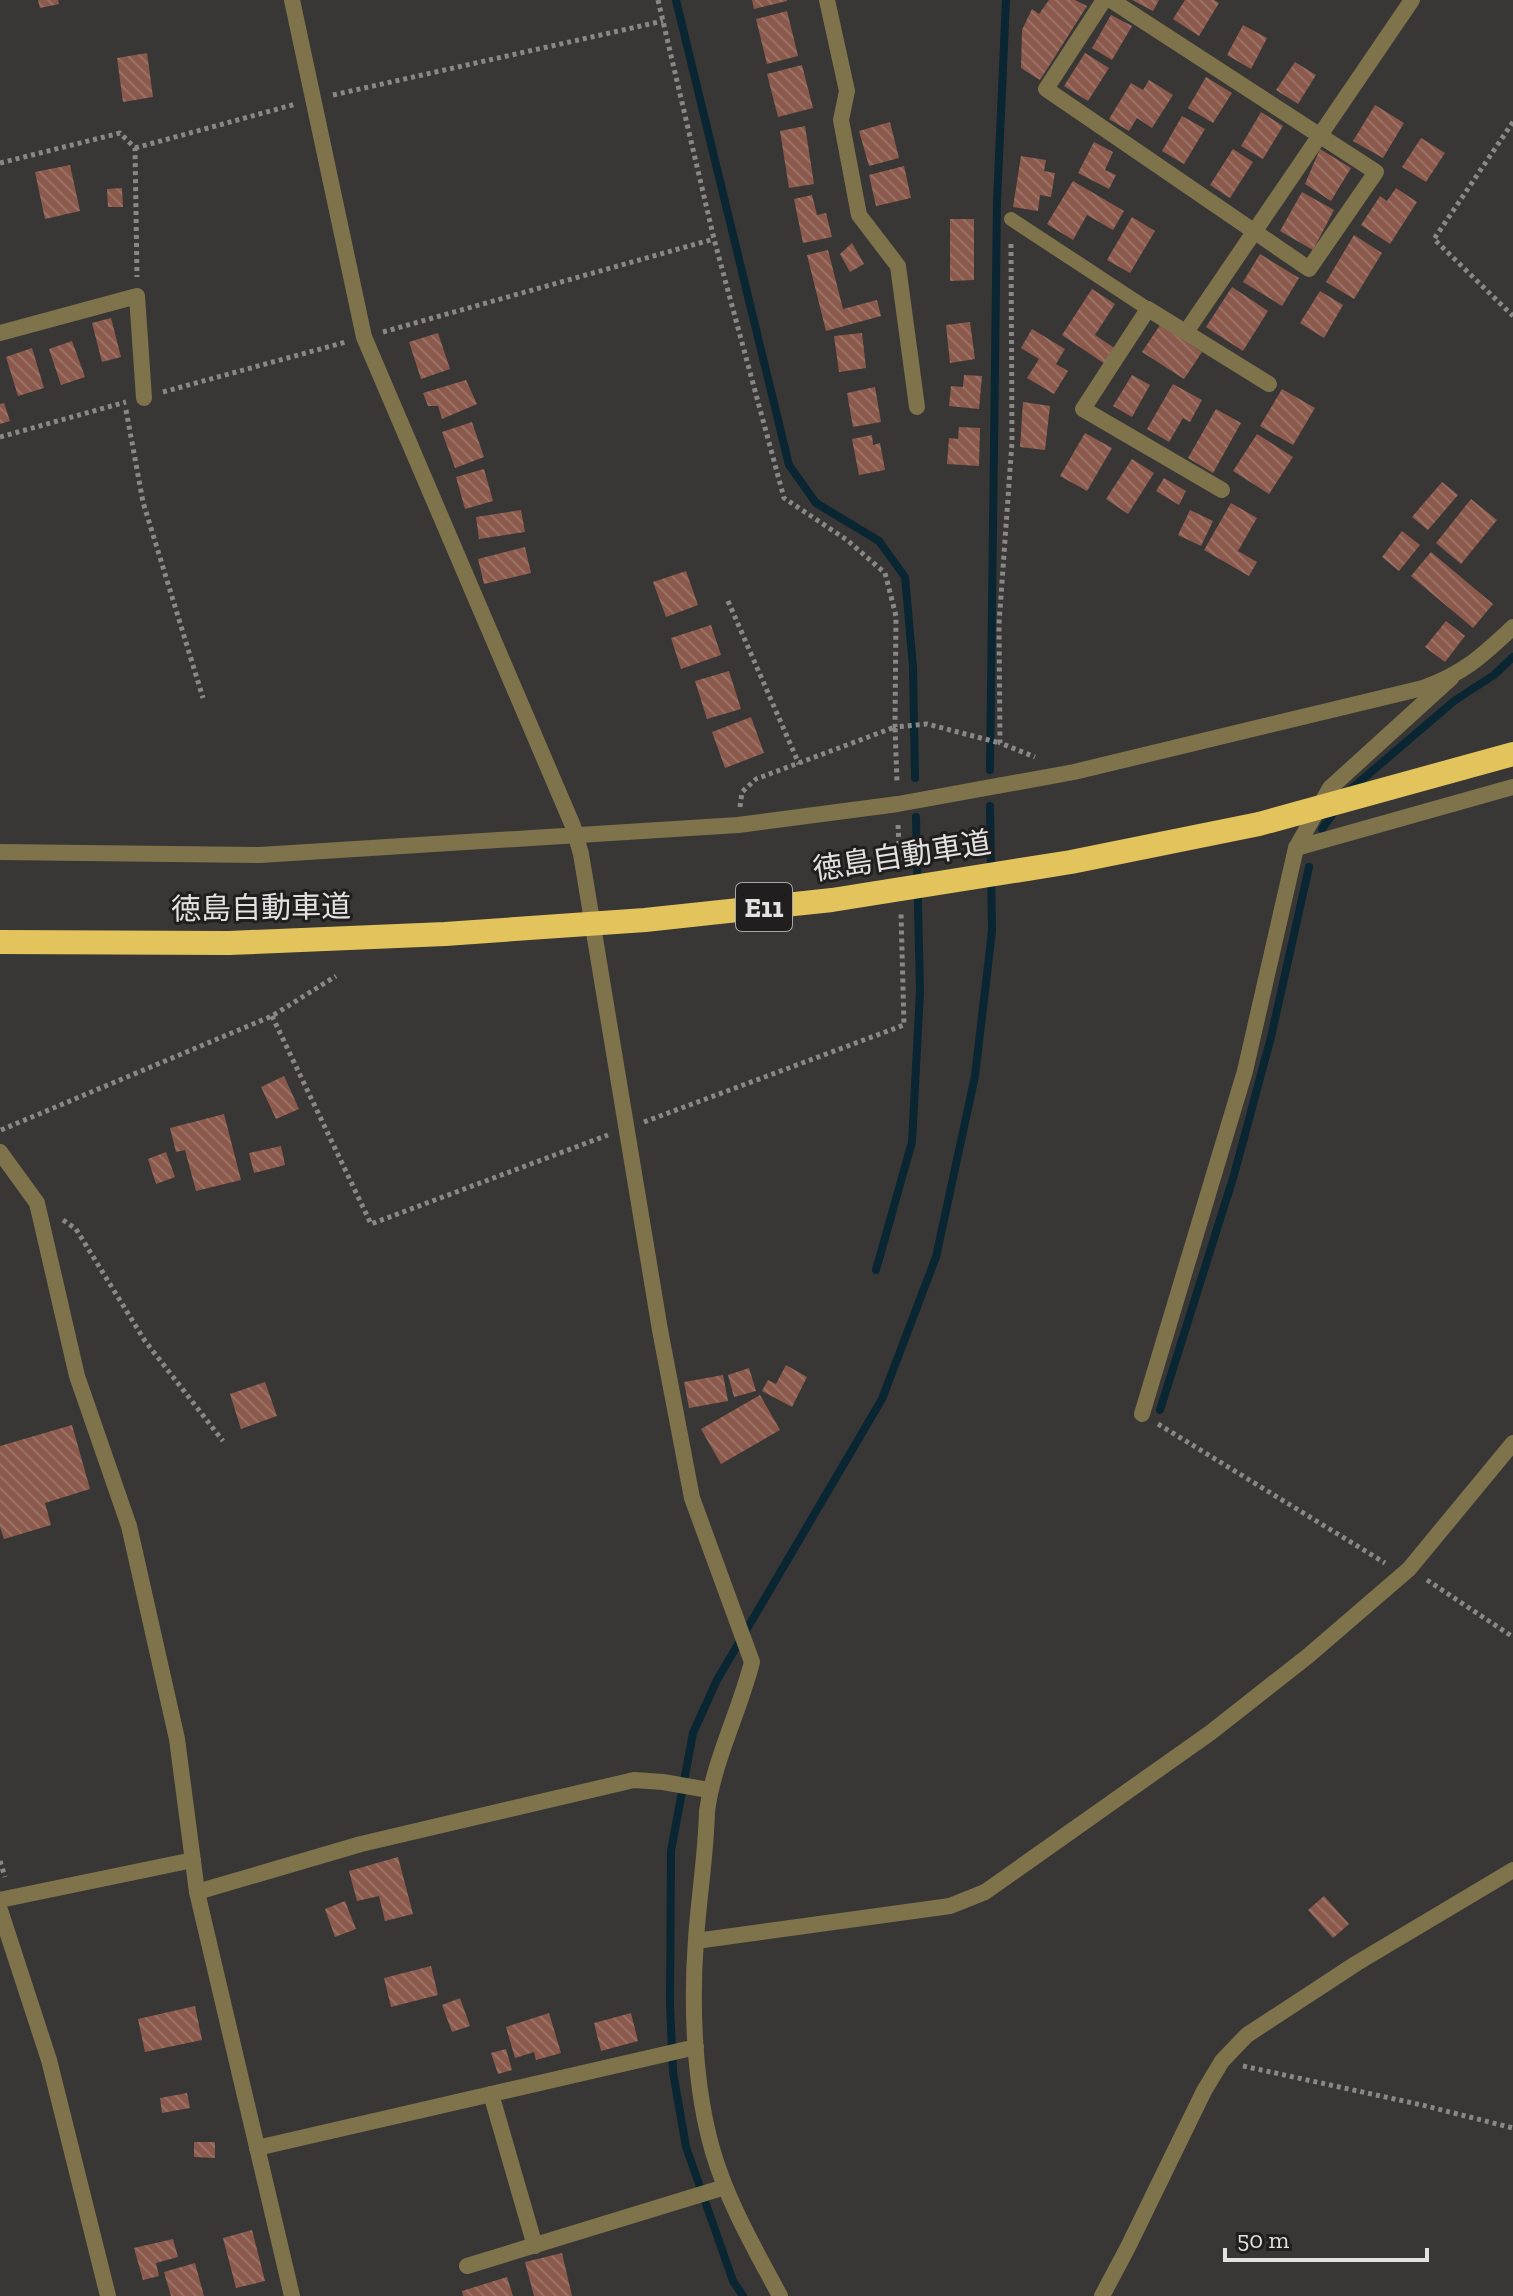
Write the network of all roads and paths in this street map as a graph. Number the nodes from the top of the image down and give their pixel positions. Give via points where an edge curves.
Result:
1 (292, 0) edge
2 (658, 0) edge
3 (827, 0) edge
4 (1104, 0) edge
5 (1111, 0) edge
6 (1412, 0) edge
7 (663, 21) junction
8 (314, 99) junction
9 (1513, 122) edge
10 (1319, 136) junction
11 (135, 148) junction
12 (0, 163) edge
13 (1011, 219) joint
14 (1254, 232) junction
15 (714, 239) junction
16 (137, 296) junction
17 (1148, 309) junction
18 (1513, 316) edge
19 (1186, 332) junction
20 (0, 333) edge
21 (364, 337) junction
22 (1269, 384) dead end
23 (144, 398) junction
24 (124, 403) junction
25 (917, 407) dead end
26 (0, 437) edge
27 (1222, 490) dead end
28 (728, 601) dead end
29 (1513, 627) edge
30 (1452, 677) junction
31 (203, 698) dead end
32 (998, 743) junction
33 (1513, 754) edge
34 (799, 764) dead end
35 (1074, 772) junction
36 (1513, 787) edge
37 (576, 836) junction
38 (1296, 848) junction
39 (0, 852) edge
40 (0, 942) edge
41 (336, 976) dead end
42 (272, 1016) junction
43 (628, 1128) junction
44 (0, 1131) edge
45 (0, 1152) edge
46 (37, 1203) junction
47 (1142, 1414) joint
48 (223, 1441) dead end
49 (1513, 1443) edge
50 (1406, 1572) junction
51 (1513, 1637) edge
52 (701, 1790) junction
53 (193, 1860) junction
54 (1513, 1870) edge
55 (197, 1892) junction
56 (0, 1900) edge
57 (0, 1910) edge
58 (696, 1941) junction
59 (696, 2047) junction
60 (1222, 2061) junction
61 (491, 2094) junction
62 (1513, 2128) edge
63 (257, 2148) junction
64 (725, 2187) junction
65 (535, 2246) junction
66 (467, 2266) dead end
67 (108, 2296) edge
68 (292, 2296) edge
69 (780, 2296) edge
70 (1102, 2296) edge

1 - 8 street
2 - 7 path
3 - 25 street via 847,91 841,120 859,215 898,266
4 - 14 street via 1046,89
5 - 10 street
6 - 10 street
7 - 8 path
7 - 15 path
8 - 11 path
8 - 21 street
9 - 18 path via 1434,239
10 - 14 street
10 - 14 street via 1376,172 1309,269
11 - 12 path via 120,133
11 - 16 path
13 - 17 lane
13 - 32 path via 1012,442 999,624
14 - 19 street
15 - 21 path
15 - 32 path via 784,498 885,573 896,616 895,727 927,724
16 - 20 street
16 - 23 street
17 - 19 street
17 - 27 street via 1083,409
19 - 22 street
21 - 23 path
21 - 37 street
23 - 24 path
24 - 26 path
24 - 31 path via 143,502
28 - 34 path
29 - 30 street
30 - 35 street
30 - 38 street via 1330,788
32 - 35 path
33 - 40 highway, 徳島自動車道 / E11, bridge via 1259,824 1071,862 832,900 430,935 229,943
35 - 37 street via 753,823
36 - 38 street
37 - 39 street via 260,855
37 - 43 street
38 - 47 street via 1245,1071
41 - 42 path
42 - 43 path via 371,1224
42 - 44 path
43 - 52 street via 692,1498 752,1662
45 - 46 street
46 - 48 path via 76,1229 145,1341
46 - 53 street via 77,1376 129,1526 152,1620 177,1739
47 - 50 path
49 - 50 street
50 - 51 path
50 - 58 street via 1210,1733 985,1892 950,1906
52 - 55 street via 634,1780 392,1836
52 - 58 street
53 - 55 street
53 - 56 street
54 - 60 street via 1247,2035
55 - 63 street
57 - 67 street via 49,2060
58 - 59 street
59 - 61 street
59 - 64 street via 712,2150
60 - 62 path
60 - 70 street
61 - 63 street
61 - 65 street
63 - 68 street
64 - 65 street
64 - 69 street
65 - 66 street

